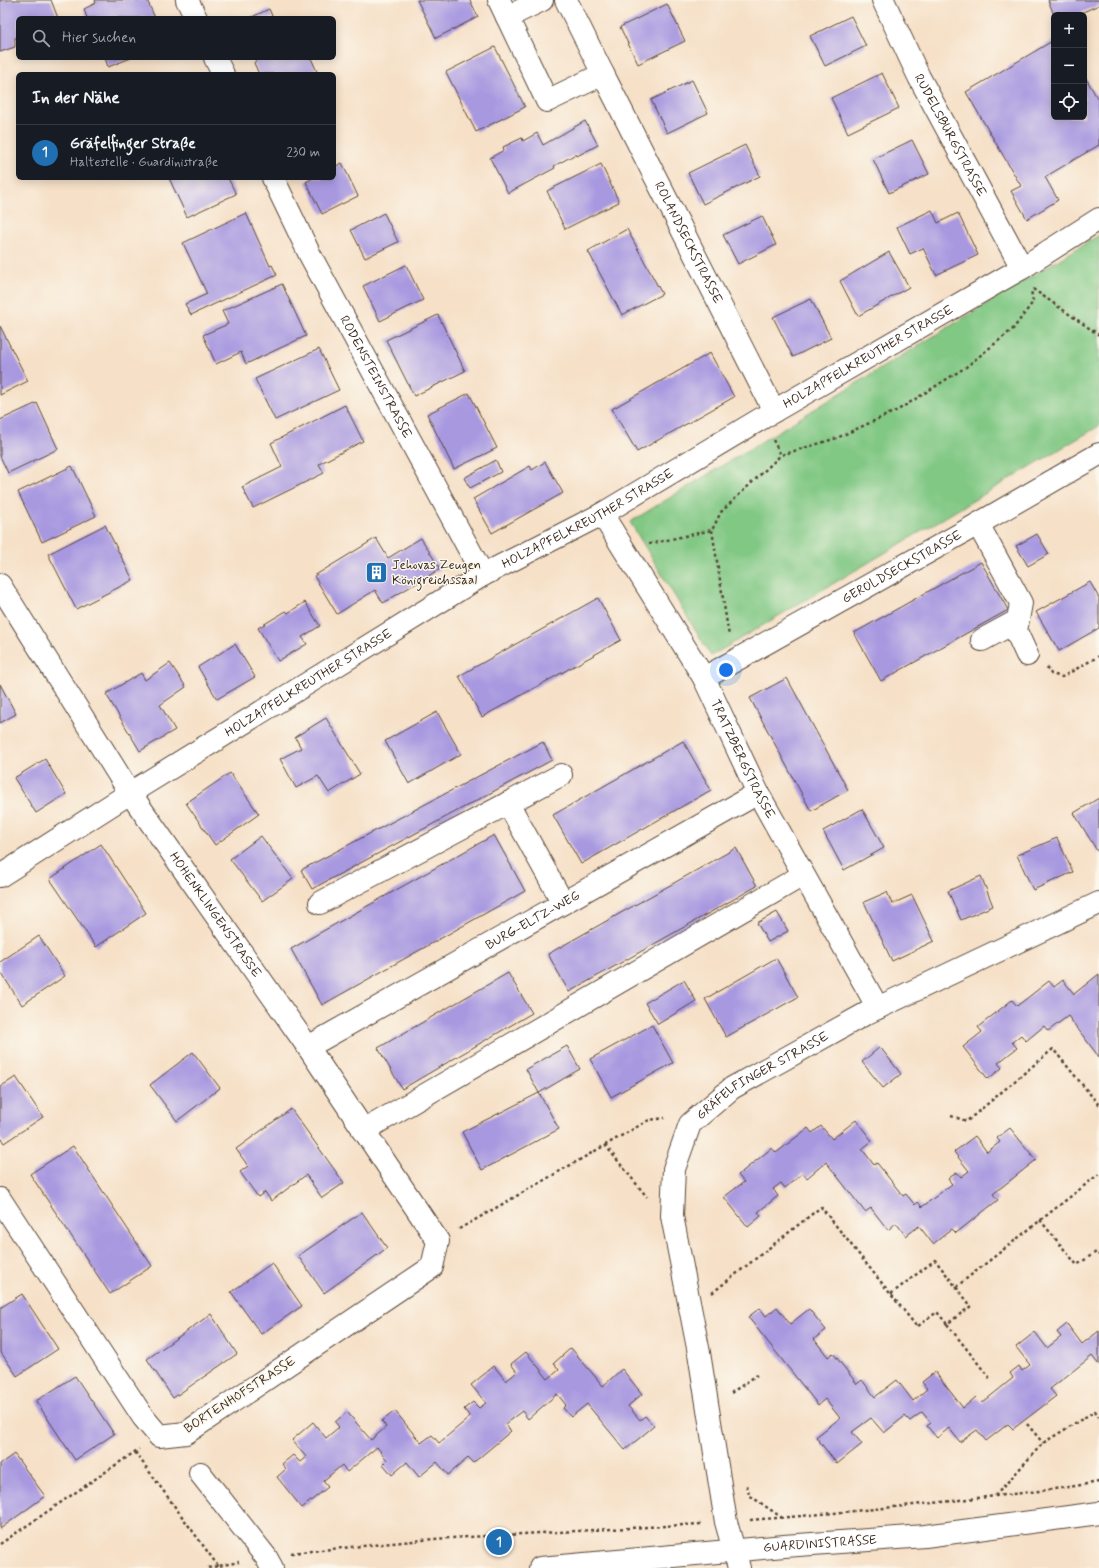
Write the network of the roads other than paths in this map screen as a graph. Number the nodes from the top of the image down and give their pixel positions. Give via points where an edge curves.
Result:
1 (187, 0) edge
2 (542, 0) edge
3 (566, 0) edge
4 (883, 0) edge
5 (503, 9) edge
6 (195, 16) edge
7 (216, 60) edge
8 (222, 72) edge
9 (603, 74) junction
10 (274, 180) edge
11 (1099, 219) edge
12 (1022, 268) junction
13 (768, 415) junction
14 (1099, 454) edge
15 (602, 514) junction
16 (978, 524) junction
17 (483, 575) junction
18 (0, 585) edge
19 (1017, 621) junction
20 (982, 640) dead end
21 (1027, 655) road end
22 (704, 678) junction
23 (561, 775) dead end
24 (130, 793) junction
25 (758, 793) junction
26 (508, 803) junction
27 (803, 875) junction
28 (0, 876) edge
29 (1099, 902) edge
30 (320, 903) dead end
31 (563, 903) junction
32 (878, 1008) junction
33 (308, 1047) junction
34 (363, 1131) junction
35 (0, 1200) edge
36 (438, 1241) joint
37 (200, 1473) dead end
38 (1099, 1513) edge
39 (736, 1560) edge
40 (269, 1562) edge
41 (540, 1568) edge

1 - 6 street
2 - 5 street
3 - 9 street, ROLANDSECKSTRASSE
4 - 12 street, RUDELSBURGSTRASSE via 919,77
5 - 9 street via 547,101
7 - 8 street
9 - 13 street, ROLANDSECKSTRASSE
10 - 17 street, RODENSTEINSTRASSE via 310,255
11 - 12 street, HOLZAPFELKREUTHER STRASSE
12 - 13 street, HOLZAPFELKREUTHER STRASSE
13 - 15 street, HOLZAPFELKREUTHER STRASSE
14 - 16 street, GEROLDSECKSTRASSE
15 - 17 street, HOLZAPFELKREUTHER STRASSE
15 - 22 street, TRATZBERGSTRASSE
16 - 19 street via 1021,603
16 - 22 street, GEROLDSECKSTRASSE
17 - 24 street, HOLZAPFELKREUTHER STRASSE
18 - 24 street, HOHENKLINGENSTRASSE
19 - 20 street
19 - 21 street via 1016,631
22 - 25 street, TRATZBERGSTRASSE
23 - 26 street
24 - 28 street, HOLZAPFELKREUTHER STRASSE
24 - 33 street, HOHENKLINGENSTRASSE
25 - 27 street, TRATZBERGSTRASSE
25 - 31 street, BURG-ELTZ-WEG
26 - 30 street
26 - 31 street
27 - 32 street, TRATZBERGSTRASSE
27 - 34 street
29 - 32 street, GRÄFELFINGER STRASSE
31 - 33 street, BURG-ELTZ-WEG
32 - 39 street, GRÄFELFINGER STRASSE via 732,1088 690,1124 674,1169 672,1216 699,1353 726,1522
33 - 34 street, HOHENKLINGENSTRASSE
34 - 36 street, HOHENKLINGENSTRASSE
35 - 36 street, BORTENHOFSTRASSE via 143,1417 159,1436 186,1433 432,1267
37 - 40 street
38 - 39 street, GUARDINISTRASSE via 925,1536 784,1546
39 - 41 street, GUARDINISTRASSE via 685,1555

